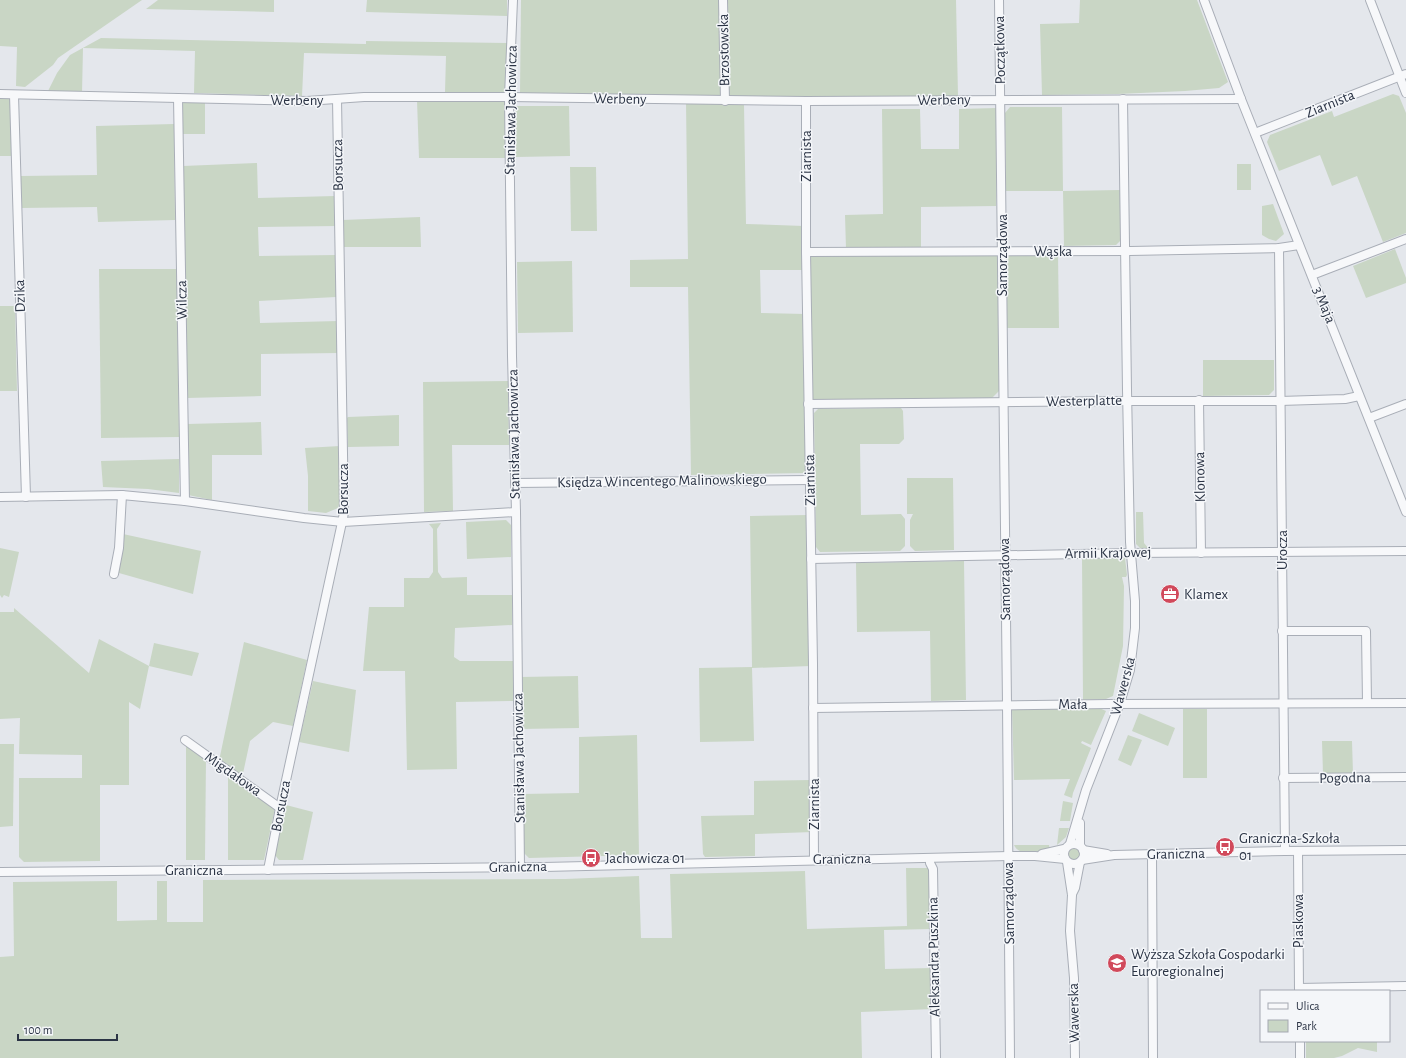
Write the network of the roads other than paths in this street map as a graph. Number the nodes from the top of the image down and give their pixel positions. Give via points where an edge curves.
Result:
1 (513, 0) edge
2 (722, 0) edge
3 (999, 0) edge
4 (1204, 0) edge
5 (1370, 0) edge
6 (1403, 75) edge
7 (0, 94) edge
8 (1406, 94) edge
9 (14, 95) junction
10 (509, 97) junction
11 (178, 98) junction
12 (1241, 98) junction
13 (337, 99) junction
14 (1123, 99) junction
15 (1000, 100) junction
16 (725, 101) junction
17 (806, 101) junction
18 (1255, 133) junction
19 (1406, 240) edge
20 (1300, 245) junction
21 (1279, 248) junction
22 (1002, 251) junction
23 (1126, 251) junction
24 (806, 252) junction
25 (1312, 275) junction
26 (1360, 396) junction
27 (1199, 400) junction
28 (1280, 400) junction
29 (1127, 401) junction
30 (1003, 402) junction
31 (808, 404) junction
32 (1406, 404) edge
33 (1368, 418) junction
34 (810, 480) junction
35 (515, 483) junction
36 (122, 495) junction
37 (0, 497) edge
38 (26, 497) junction
39 (185, 501) junction
40 (516, 512) junction
41 (1406, 512) edge
42 (343, 522) junction
43 (1406, 551) edge
44 (1282, 552) junction
45 (1131, 553) junction
46 (1201, 553) junction
47 (1005, 555) junction
48 (811, 559) junction
49 (114, 574) dead end
50 (1282, 631) junction
51 (1367, 703) junction
52 (1406, 703) edge
53 (1007, 704) junction
54 (1120, 704) junction
55 (1282, 704) junction
56 (813, 708) junction
57 (185, 740) dead end
58 (1406, 777) edge
59 (1283, 778) junction
60 (280, 808) junction
61 (1080, 814) junction
62 (1067, 846) junction
63 (1082, 847) junction
64 (1406, 850) edge
65 (1285, 851) junction
66 (1298, 851) junction
67 (1152, 854) junction
68 (1114, 855) junction
69 (1008, 856) junction
70 (1035, 856) junction
71 (930, 858) junction
72 (814, 860) junction
73 (1066, 860) junction
74 (1081, 861) junction
75 (520, 867) junction
76 (268, 870) junction
77 (0, 872) edge
78 (1072, 895) junction
79 (1406, 986) edge
80 (1299, 989) edge
81 (1300, 1042) edge
82 (936, 1058) edge
83 (1010, 1058) edge
84 (1075, 1058) edge
85 (1153, 1058) edge
86 (1300, 1058) edge

1 - 10 street, Stanisława Jachowicza
2 - 16 street, Brzostowska
3 - 15 street, Początkowa
4 - 12 street, 3 Maja
5 - 6 street
6 - 8 street
6 - 18 street, Ziarnista
7 - 9 street, Werbeny
9 - 11 street, Werbeny
9 - 38 street, Dzika
10 - 13 street, Werbeny
10 - 16 street, Werbeny
10 - 35 street, Stanisława Jachowicza
11 - 13 street, Werbeny via 306,101
11 - 39 street, Wilcza
12 - 14 street, Werbeny
12 - 18 street, 3 Maja
13 - 42 street, Borsucza
14 - 15 street, Werbeny
14 - 23 street, Wawerska
15 - 17 street, Werbeny
15 - 22 street, Samorządowa
16 - 17 street, Werbeny
17 - 24 street, Ziarnista
18 - 20 street, 3 Maja
19 - 25 street
20 - 21 street, Wąska
20 - 25 street, 3 Maja
21 - 23 street, Wąska
21 - 28 street, Urocza
22 - 23 street, Wąska
22 - 24 street, Wąska
22 - 30 street, Samorządowa
23 - 29 street, Wawerska
24 - 31 street, Ziarnista
25 - 26 street, 3 Maja
26 - 28 street, Westerplatte via 1344,399
26 - 33 street, 3 Maja
27 - 28 street, Westerplatte
27 - 29 street, Westerplatte
27 - 46 street, Klonowa
28 - 44 street, Urocza
29 - 30 street, Westerplatte
29 - 45 street, Wawerska
30 - 31 street, Westerplatte
30 - 47 street, Samorządowa
31 - 34 street, Ziarnista
32 - 33 street
33 - 41 street, 3 Maja
34 - 35 street, Księdza Wincentego Malinowskiego
34 - 48 street, Ziarnista
35 - 40 street, Stanisława Jachowicza
36 - 38 street
36 - 39 street
36 - 49 street via 119,548
37 - 38 street
39 - 42 street
40 - 42 street
40 - 75 street, Stanisława Jachowicza
42 - 60 street, Borsucza
43 - 44 street, Armii Krajowej
44 - 46 street, Armii Krajowej
44 - 50 street, Urocza
45 - 46 street, Armii Krajowej
45 - 47 street, Armii Krajowej
45 - 54 street, Wawerska via 1135,628 1130,670
47 - 48 street, Armii Krajowej
47 - 53 street, Samorządowa
48 - 56 street, Ziarnista
50 - 51 street via 1366,631
50 - 55 street, Urocza
51 - 52 street, Mała
51 - 55 street, Mała
53 - 54 street, Mała
53 - 56 street, Mała
53 - 69 street, Samorządowa
54 - 55 street, Mała
54 - 61 street, Wawerska via 1086,790
55 - 59 street, Urocza
56 - 72 street, Ziarnista
57 - 60 street, Migdałowa
58 - 59 street, Pogodna
59 - 65 street, Urocza
60 - 76 street, Borsucza
61 - 62 street, Wawerska
61 - 63 street, Wawerska
62 - 63 street via 1075,843
62 - 70 street, Graniczna
62 - 73 street via 1063,856
63 - 68 street, Graniczna
63 - 74 street via 1084,857
64 - 66 street, Graniczna
65 - 66 street, Graniczna
65 - 67 street, Graniczna
66 - 80 street, Piaskowa
67 - 68 street, Graniczna
67 - 85 street
68 - 74 street, Graniczna
69 - 70 street, Graniczna
69 - 71 street, Graniczna
69 - 83 street, Samorządowa
70 - 73 street, Graniczna
71 - 72 street, Graniczna
71 - 82 street, Aleksandra Puszkina via 933,869
72 - 75 street, Graniczna
73 - 74 street via 1073,864
73 - 78 street, Wawerska
74 - 78 street, Wawerska
75 - 76 street, Graniczna
76 - 77 street, Graniczna
78 - 84 street, Wawerska via 1070,931 1074,978
79 - 80 street
81 - 86 street

